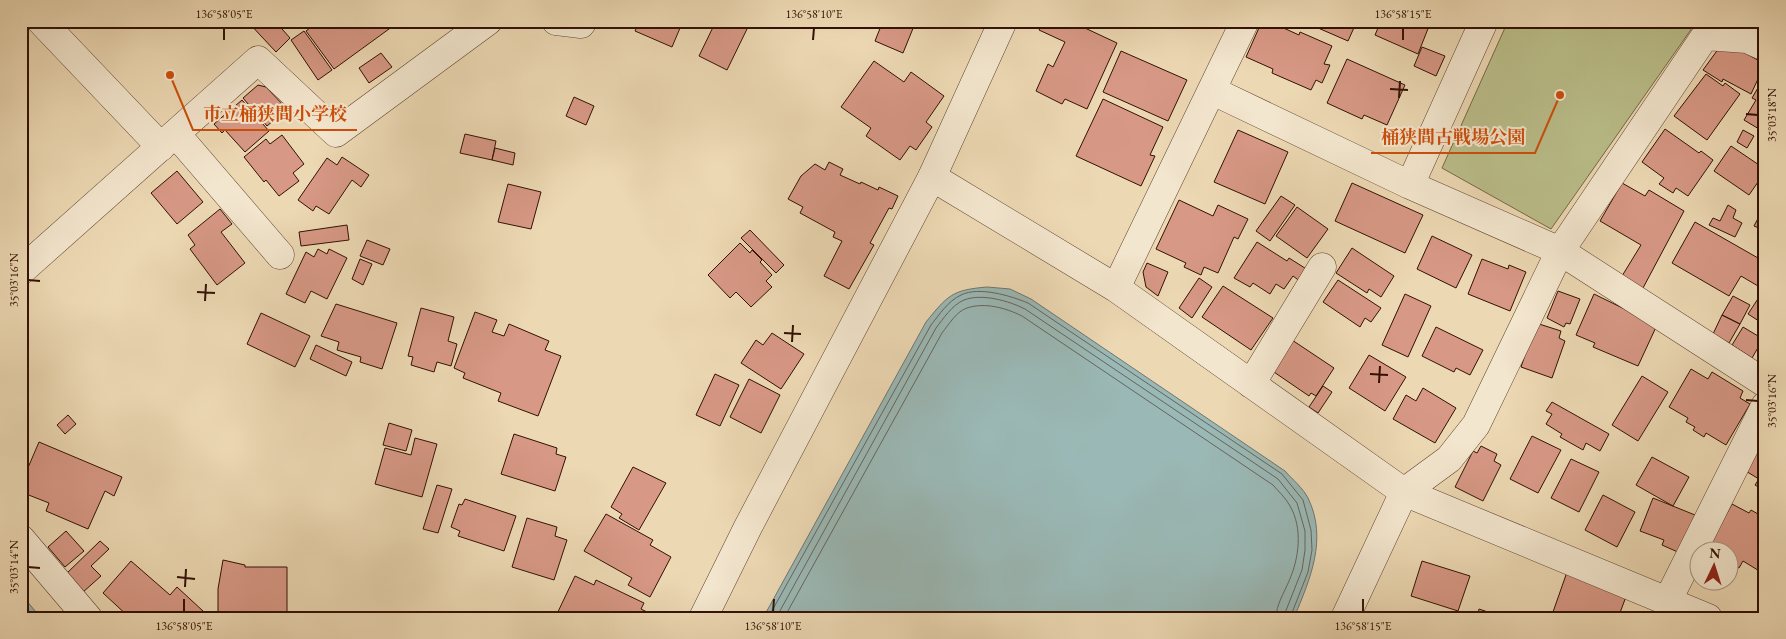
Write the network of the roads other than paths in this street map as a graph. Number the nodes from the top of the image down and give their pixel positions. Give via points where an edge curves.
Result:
1 (41, 21) edge
2 (488, 21) edge
3 (556, 21) edge
4 (583, 21) edge
5 (1003, 21) edge
6 (1245, 21) edge
7 (1484, 21) edge
8 (1703, 29) edge
9 (1765, 47) edge
10 (1213, 91) junction
11 (168, 140) junction
12 (932, 178) junction
13 (1410, 185) junction
14 (1560, 251) junction
15 (280, 255) dead end
16 (1322, 267) dead end
17 (21, 271) edge
18 (1116, 288) junction
19 (1765, 383) edge
20 (1251, 384) junction
21 (1765, 406) edge
22 (1404, 492) junction
23 (21, 539) edge
24 (1667, 602) junction
25 (88, 618) edge
26 (703, 618) edge
27 (1345, 618) edge
28 (1708, 618) edge

1 - 11 street
2 - 11 street via 336,133 258,60
3 - 4 street via 580,24
5 - 12 street
6 - 10 street
7 - 13 street
8 - 9 street via 1747,39
8 - 14 street
10 - 13 street
10 - 18 street
11 - 15 street
11 - 17 street
12 - 18 street
12 - 26 street
13 - 14 street
14 - 19 street
14 - 22 street via 1476,425 1449,459
16 - 20 street
18 - 20 street
20 - 22 street
21 - 24 street
22 - 24 street
22 - 27 street
23 - 25 street
24 - 28 street

